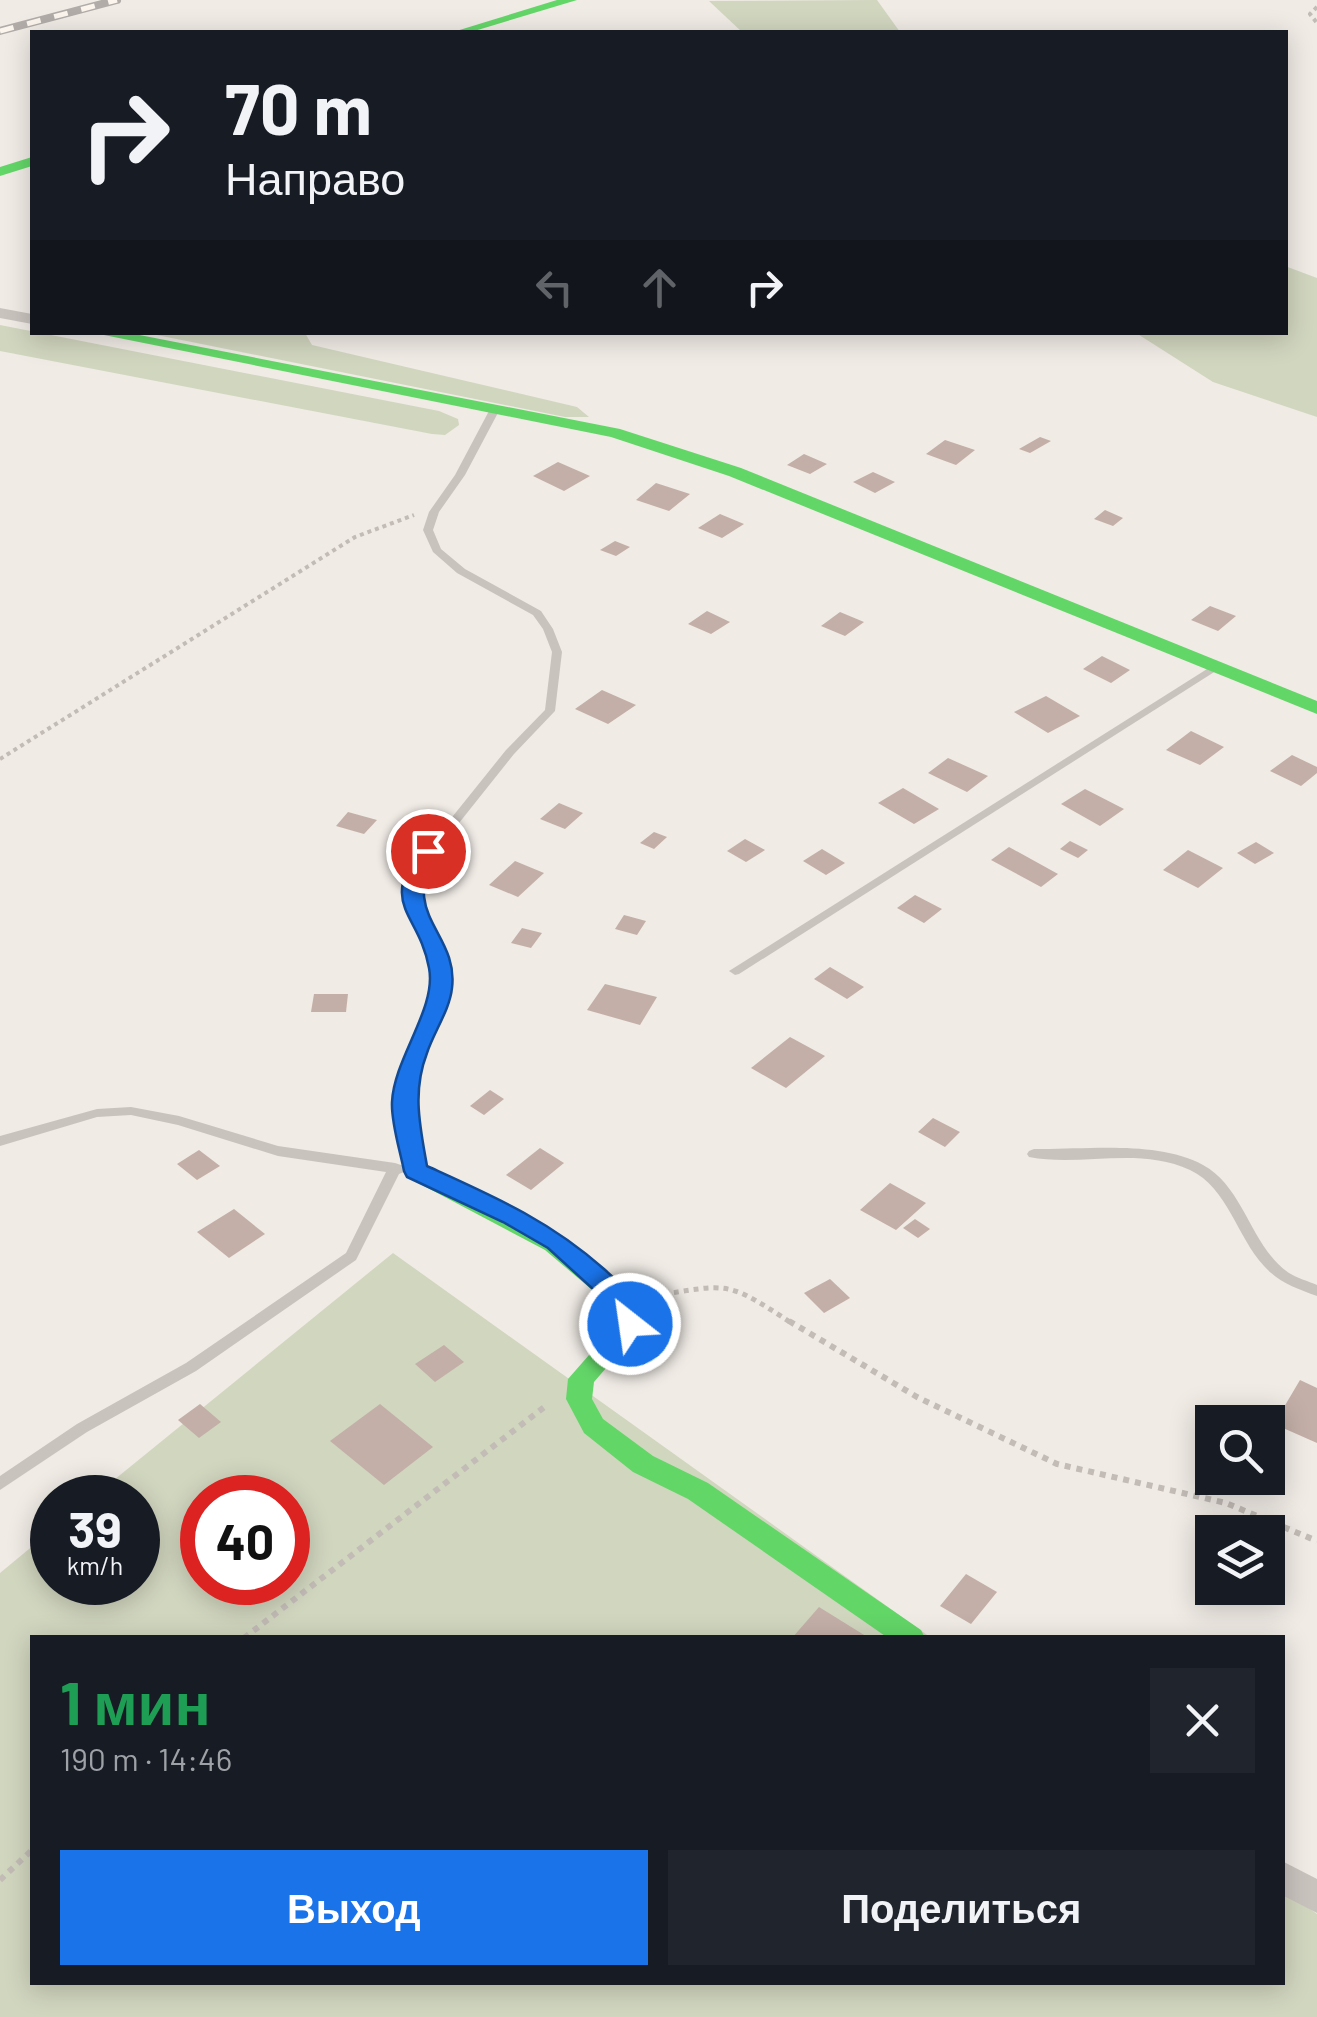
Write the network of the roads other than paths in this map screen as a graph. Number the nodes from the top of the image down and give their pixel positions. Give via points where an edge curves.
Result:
1 (571, 0) edge
2 (465, 30) edge
3 (30, 162) edge
4 (0, 172) edge
5 (0, 312) edge
6 (30, 319) edge
7 (113, 335) edge
8 (495, 409) junction
9 (1215, 667) junction
10 (1317, 708) edge
11 (735, 971) dead end
12 (411, 1140) joint
13 (0, 1141) edge
14 (1034, 1154) dead end
15 (406, 1170) junction
16 (1317, 1292) edge
17 (0, 1484) edge
18 (907, 1635) edge
19 (1285, 1878) edge
20 (1317, 1897) edge

1 - 2 street
3 - 4 street
5 - 6 street
7 - 8 street
8 - 9 street via 696,456
8 - 12 lane via 428,530 461,571 537,613 557,652 556,670 550,711 414,872 412,900 440,967 441,990 403,1103
9 - 10 street
9 - 11 lane
12 - 15 street
13 - 15 lane via 97,1113 131,1111 278,1151
14 - 16 lane via 1184,1161 1234,1206 1280,1274
15 - 17 lane via 351,1256 191,1367
15 - 18 street via 512,1215 557,1242 629,1307 630,1324 581,1379 578,1398 593,1426
19 - 20 street

